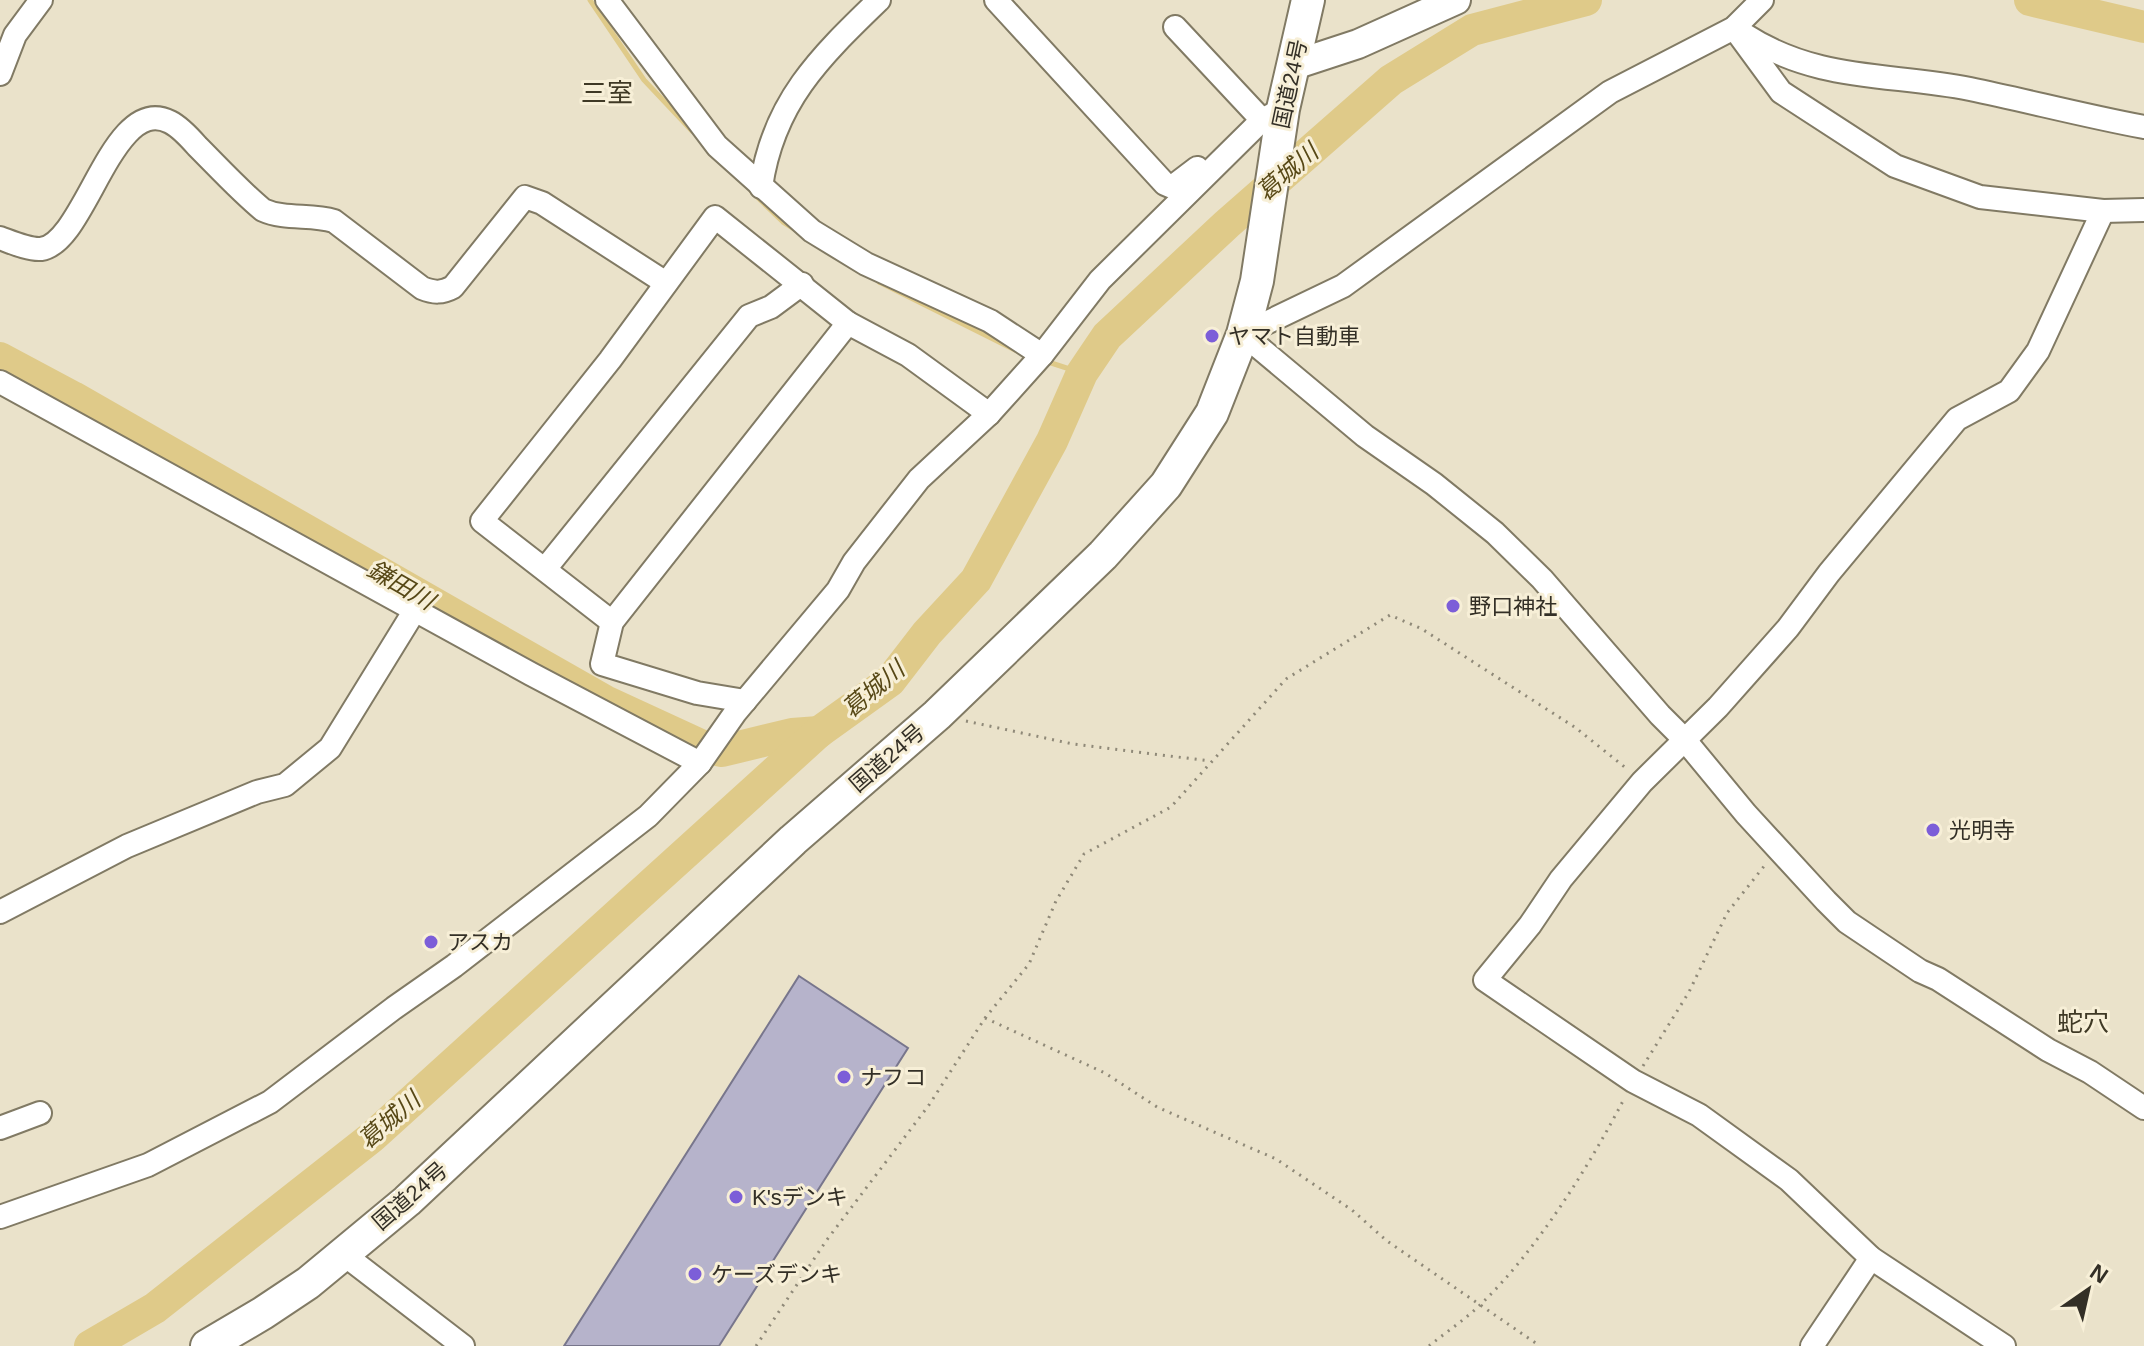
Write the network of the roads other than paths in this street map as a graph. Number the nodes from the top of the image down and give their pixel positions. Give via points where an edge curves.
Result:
1 (41, 0) edge
2 (607, 0) edge
3 (879, 0) edge
4 (996, 0) edge
5 (1308, 0) edge
6 (1456, 0) edge
7 (1762, 0) edge
8 (1175, 27) dead end
9 (1734, 28) junction
10 (1294, 65) junction
11 (0, 74) edge
12 (1270, 121) junction
13 (2144, 127) edge
14 (761, 187) junction
15 (2144, 210) edge
16 (2103, 211) junction
17 (0, 238) edge
18 (666, 283) junction
19 (802, 284) junction
20 (848, 323) junction
21 (1243, 334) junction
22 (1042, 355) junction
23 (0, 382) edge
24 (989, 414) junction
25 (545, 569) junction
26 (415, 610) junction
27 (612, 622) junction
28 (740, 707) junction
29 (1684, 739) junction
30 (700, 763) junction
31 (0, 912) edge
32 (2144, 1108) edge
33 (40, 1113) dead end
34 (0, 1128) edge
35 (0, 1217) edge
36 (342, 1253) junction
37 (1871, 1258) junction
38 (207, 1346) edge
39 (463, 1346) edge
40 (1812, 1346) edge
41 (2004, 1346) edge

1 - 11 street via 15,35
2 - 14 street via 717,146
3 - 14 street via 800,85 766,155
4 - 12 street via 1165,184 1172,187 1184,180 1233,135
5 - 10 highway, 国道24号
6 - 10 main road via 1358,44
7 - 9 street
8 - 12 street
9 - 13 street via 1772,52 1840,73 1968,89
9 - 16 street via 1781,92 1895,166 1980,197
9 - 21 street via 1610,92 1343,286
10 - 12 highway, 国道24号
12 - 21 highway, 国道24号 via 1257,281
12 - 22 street via 1100,280
14 - 22 street via 812,231 866,264 990,321
15 - 16 street
16 - 29 street via 2038,351 2009,391 1957,419 1788,628
17 - 18 street via 39,250 53,245 112,152 131,130 152,119 173,123 263,210 334,221 430,292 453,287 525,197
18 - 19 street via 715,217
18 - 25 street via 482,521
19 - 20 street
19 - 25 street via 749,316
20 - 24 street via 908,355
20 - 27 street
21 - 29 street via 1365,436 1495,533
21 - 36 highway, 国道24号 via 1212,413 1166,485 1103,555 937,715 793,840 407,1201
22 - 24 street
23 - 26 street
24 - 28 street via 919,479 838,590
25 - 27 street
26 - 30 street
26 - 31 street via 330,748 285,785 127,846
27 - 28 street via 602,664
28 - 30 street
29 - 32 street via 1847,922
29 - 37 street via 1561,879 1485,980 1633,1081 1699,1115 1789,1180
30 - 35 street via 648,816 270,1102 148,1165
33 - 34 street
36 - 38 highway, 国道24号 via 308,1283
36 - 39 street
37 - 40 street
37 - 41 street

